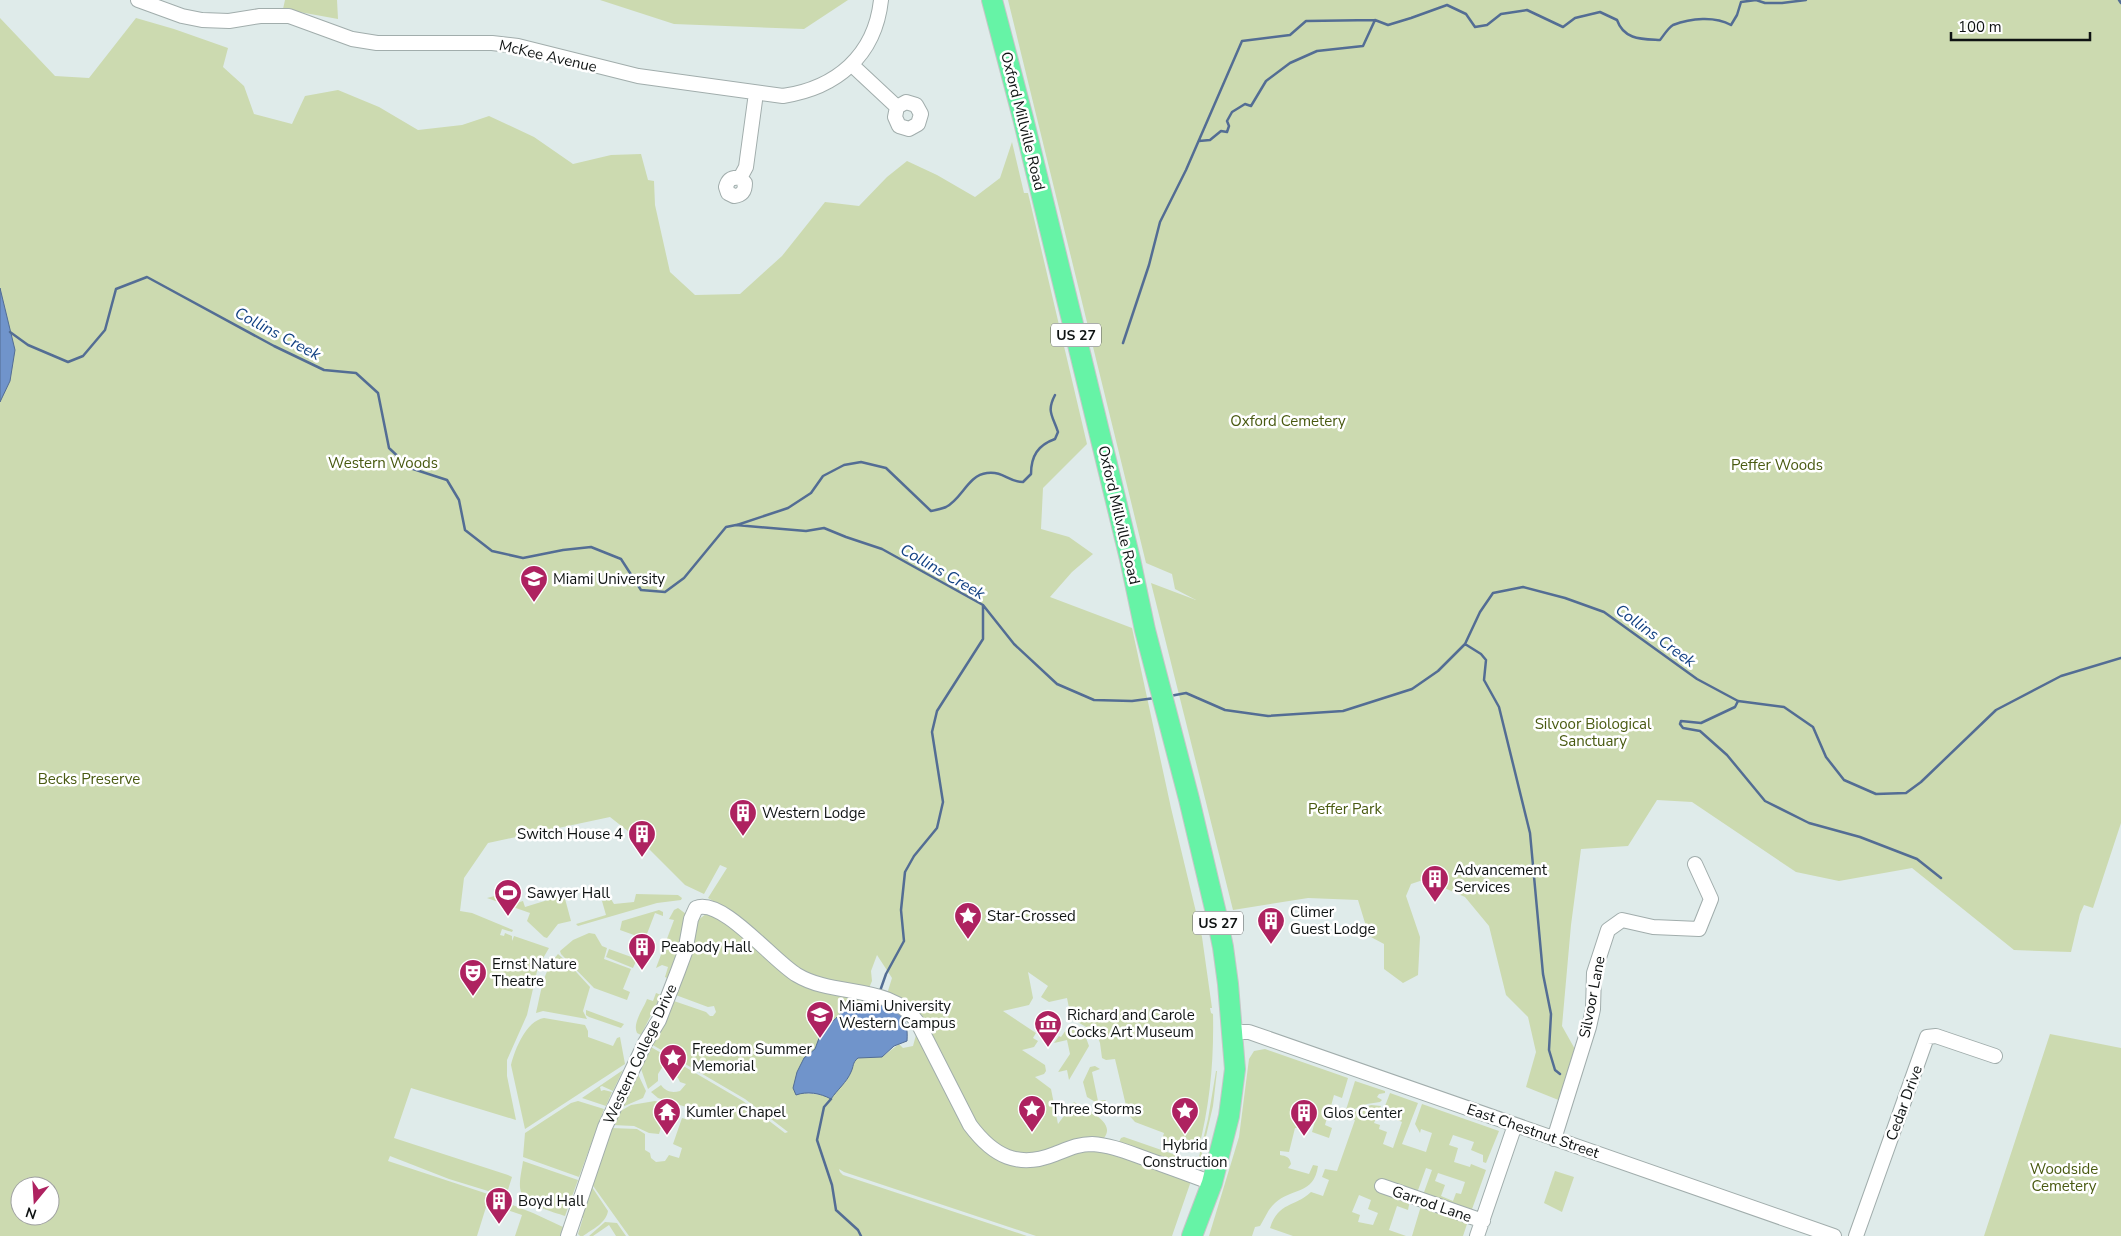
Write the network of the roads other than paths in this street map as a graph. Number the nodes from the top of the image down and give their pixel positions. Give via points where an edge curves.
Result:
1 (138, 0) edge
2 (881, 0) edge
3 (992, 0) edge
4 (852, 65) junction
5 (756, 93) junction
6 (898, 107) dead end
7 (740, 178) dead end
8 (1694, 864) dead end
9 (1231, 1032) junction
10 (1995, 1056) dead end
11 (1516, 1125) junction
12 (1554, 1138) junction
13 (1206, 1181) junction
14 (1382, 1186) dead end
15 (1483, 1221) junction
16 (568, 1236) edge
17 (1182, 1236) edge
18 (1192, 1236) edge
19 (1478, 1236) edge
20 (1834, 1236) edge
21 (1856, 1236) edge

1 - 5 street, McKee Avenue via 202,20 288,16 377,43 518,46 638,76
2 - 4 street, McKee Avenue via 869,42
3 - 9 highway, Oxford Millville Road / US 27 via 1026,127 1223,947
4 - 5 street, McKee Avenue via 827,84 804,93 783,96
4 - 6 street
5 - 7 street via 746,168
8 - 12 street, Silvoor Lane via 1711,899 1699,930 1653,927 1622,920 1608,930 1594,973 1589,1027
9 - 11 street, East Chestnut Street via 1249,1032
9 - 13 highway, US 27 via 1235,1069 1229,1116
10 - 21 street, Cedar Drive via 1936,1036 1927,1037
11 - 12 street, East Chestnut Street
11 - 15 street
12 - 20 street, East Chestnut Street
13 - 16 street, Western College Drive via 1110,1146 1076,1145 1038,1161 1008,1157 977,1135 963,1114 918,1023 906,1009 890,1000 808,981 787,969 725,915 702,906 696,908 691,919 685,952 659,1020 609,1118
13 - 17 highway, US 27
13 - 18 highway, US 27
14 - 15 street, Garrod Lane
15 - 19 street

